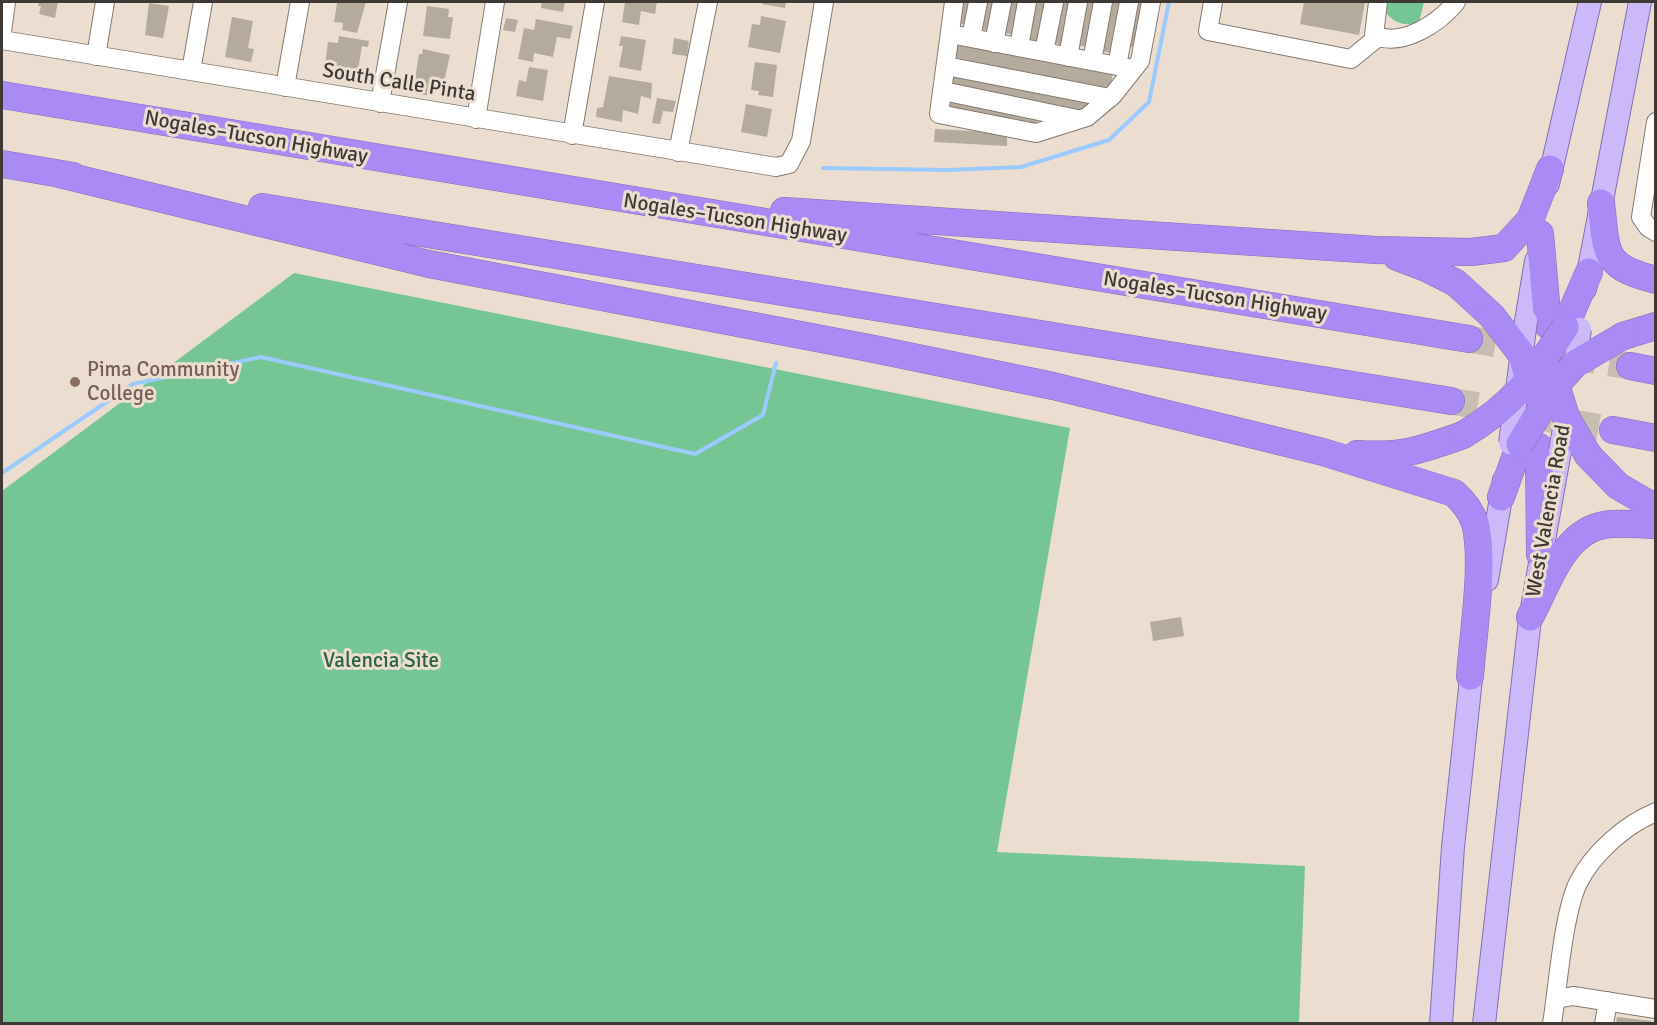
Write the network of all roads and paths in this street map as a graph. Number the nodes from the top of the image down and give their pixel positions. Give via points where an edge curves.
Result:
1 (6, 2) edge
2 (105, 2) edge
3 (203, 2) edge
4 (300, 2) edge
5 (398, 2) edge
6 (495, 2) edge
7 (595, 2) edge
8 (708, 2) edge
9 (824, 2) edge
10 (954, 2) edge
11 (978, 2) edge
12 (1002, 2) edge
13 (1027, 2) edge
14 (1053, 2) edge
15 (1078, 2) edge
16 (1103, 2) edge
17 (1129, 2) edge
18 (1151, 2) edge
19 (1213, 2) edge
20 (1378, 2) edge
21 (1456, 2) edge
22 (1590, 2) edge
23 (1640, 2) edge
24 (2, 32) edge
25 (950, 34) junction
26 (1378, 37) junction
27 (971, 38) junction
28 (2, 40) edge
29 (994, 43) junction
30 (1019, 47) junction
31 (1044, 52) junction
32 (96, 56) junction
33 (1068, 57) junction
34 (1092, 62) junction
35 (946, 66) junction
36 (1125, 68) junction
37 (191, 71) junction
38 (285, 87) junction
39 (2, 95) edge
40 (1110, 98) junction
41 (380, 103) junction
42 (476, 119) junction
43 (1656, 122) edge
44 (572, 135) junction
45 (678, 152) junction
46 (2, 164) edge
47 (1550, 169) junction
48 (55, 173) junction
49 (628, 201) junction
50 (1601, 203) junction
51 (1656, 232) edge
52 (1540, 234) joint
53 (1376, 250) junction
54 (1589, 272) joint
55 (1656, 280) edge
56 (1555, 326) junction
57 (1656, 326) edge
58 (1469, 339) tunnel mouth
59 (1522, 355) junction
60 (1575, 364) junction
61 (1534, 387) junction
62 (1451, 401) tunnel mouth
63 (1566, 417) junction
64 (1613, 430) tunnel mouth
65 (1656, 438) edge
66 (1532, 446) junction
67 (1323, 453) junction
68 (1501, 497) joint
69 (1656, 508) edge
70 (1656, 525) edge
71 (1540, 554) joint
72 (1530, 617) junction
73 (1470, 676) junction
74 (1656, 812) edge
75 (1556, 999) junction
76 (1608, 1001) junction
77 (1656, 1008) edge
78 (1440, 1023) edge
79 (1484, 1023) edge
80 (1552, 1023) edge
81 (1604, 1023) edge

1 - 24 street
2 - 32 street
3 - 37 street
4 - 38 street
5 - 41 street
6 - 42 street
7 - 44 street
8 - 45 street
9 - 45 street, South Calle Pinta via 801,141 789,164 776,167
10 - 25 street
11 - 27 street
12 - 29 street
13 - 30 street
14 - 31 street
15 - 33 street
16 - 34 street
17 - 36 street
18 - 36 street via 1140,61
19 - 26 street via 1208,31 1351,59
20 - 26 street via 1373,29
21 - 26 street via 1420,32
22 - 47 main road
23 - 50 main road
25 - 27 street
25 - 35 street
27 - 29 street
28 - 32 street, South Calle Pinta
29 - 30 street
30 - 31 street
31 - 33 street
32 - 37 street, South Calle Pinta
33 - 34 street
34 - 36 street
35 - 40 street
35 - 40 street via 939,114 1036,133 1087,117
36 - 40 street
37 - 38 street, South Calle Pinta
38 - 41 street, South Calle Pinta
39 - 49 highway, Nogales–Tucson Highway
41 - 42 street, South Calle Pinta
42 - 44 street, South Calle Pinta
43 - 51 street via 1641,217
44 - 45 street, South Calle Pinta
46 - 48 highway
47 - 52 main road
47 - 53 highway via 1530,220 1504,248 1471,252
48 - 62 highway
48 - 67 highway via 429,264 1053,386
49 - 53 highway
49 - 58 highway, Nogales–Tucson Highway
50 - 54 main road
50 - 55 highway via 1606,243 1613,261 1625,272
52 - 56 highway
53 - 59 highway, bridge via 1426,267 1456,283 1492,316
54 - 56 highway
56 - 59 main road, bridge
56 - 60 main road, West Valencia Road, bridge
56 - 61 highway, bridge
57 - 60 highway, bridge via 1623,336
59 - 61 highway, bridge
60 - 61 highway, bridge
60 - 63 main road, West Valencia Road, bridge
61 - 63 highway, bridge
61 - 66 main road, bridge
61 - 66 highway, bridge via 1539,411
61 - 67 highway, bridge via 1464,435 1414,453
63 - 66 main road, West Valencia Road, bridge
63 - 69 highway, bridge via 1588,455 1618,486
64 - 65 highway
66 - 68 highway
66 - 71 highway
67 - 73 highway via 1454,493 1465,503 1474,520 1479,545
68 - 73 main road
70 - 72 highway via 1605,525 1582,532 1564,552
71 - 72 main road, West Valencia Road
72 - 79 main road, West Valencia Road
73 - 78 main road
74 - 75 street via 1611,842 1578,883
75 - 76 street via 1566,996
75 - 80 street
76 - 77 street
76 - 81 street

